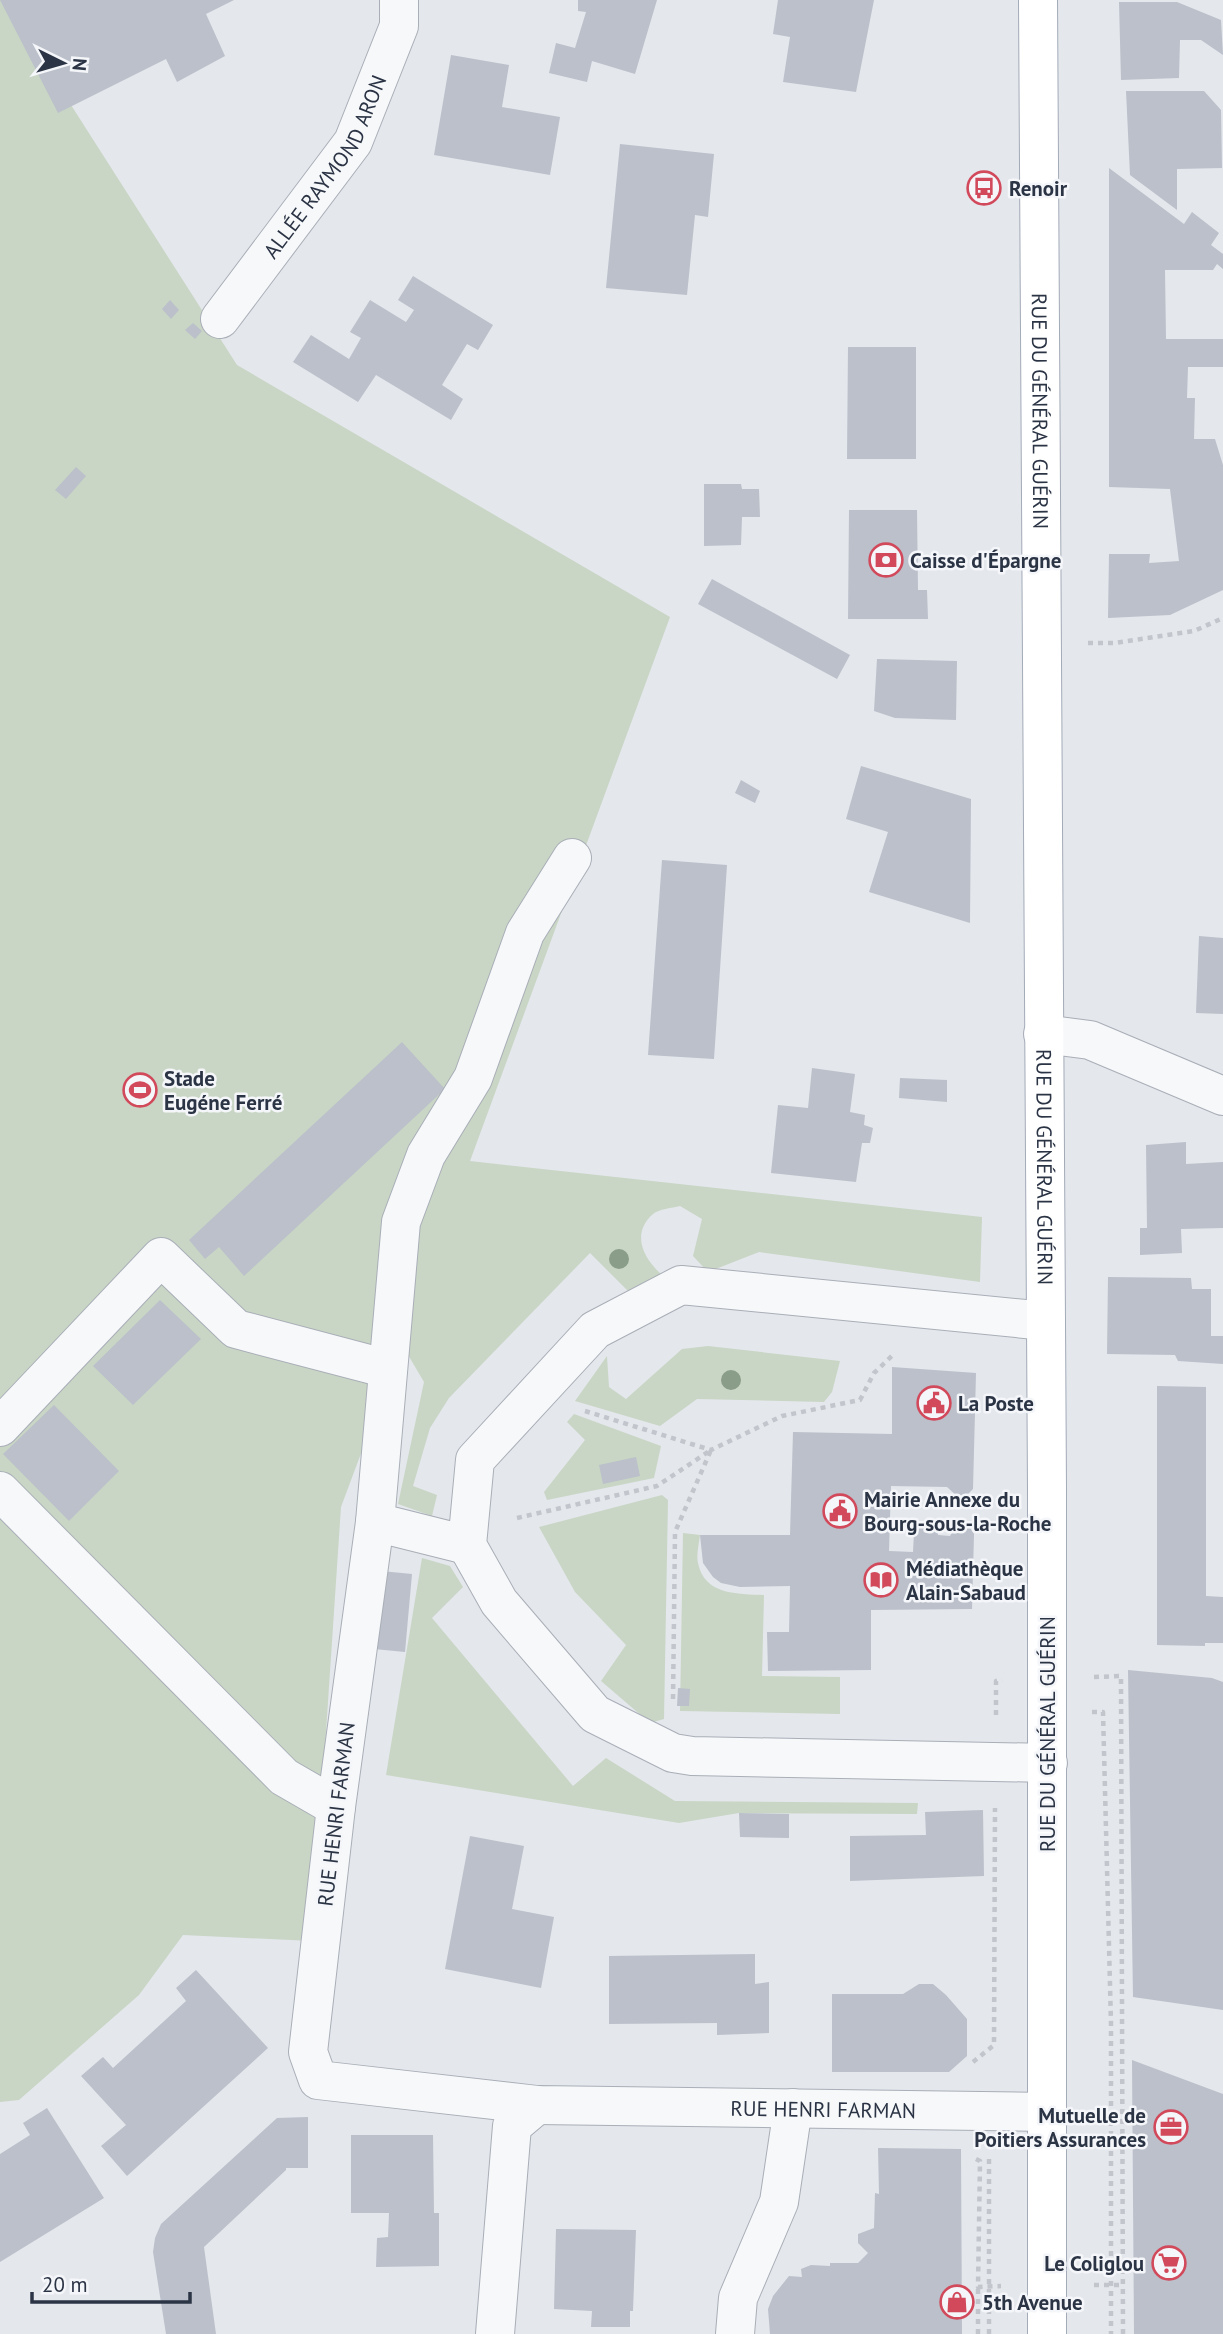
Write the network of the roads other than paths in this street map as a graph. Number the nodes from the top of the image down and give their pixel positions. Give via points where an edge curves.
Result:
1 (399, 0) edge
2 (1038, 0) edge
3 (220, 318) dead end
4 (572, 858) dead end
5 (1043, 1034) junction
6 (1223, 1096) edge
7 (1046, 1321) junction
8 (388, 1368) junction
9 (0, 1427) edge
10 (0, 1491) edge
11 (375, 1522) junction
12 (468, 1537) junction
13 (1048, 1763) junction
14 (336, 1807) junction
15 (537, 2105) junction
16 (793, 2108) junction
17 (1047, 2112) junction
18 (495, 2334) edge
19 (734, 2334) edge
20 (1048, 2334) edge

1 - 3 street, ALLÉE RAYMOND ARON via 399,26 353,142
2 - 5 main road, RUE DU GÉNÉRAL GUÉRIN
4 - 8 street, RUE HENRI FARMAN via 525,933 473,1078 426,1155 401,1222
5 - 6 street via 1090,1040
5 - 7 main road, RUE DU GÉNÉRAL GUÉRIN
7 - 12 street via 681,1285 595,1330 475,1460
7 - 13 main road, RUE DU GÉNÉRAL GUÉRIN
8 - 9 street via 236,1329 161,1257
8 - 11 street, RUE HENRI FARMAN
10 - 14 street via 284,1777
11 - 12 street
11 - 14 street, RUE HENRI FARMAN
12 - 13 street via 499,1602 595,1714 673,1753
13 - 17 main road, RUE DU GÉNÉRAL GUÉRIN
14 - 15 street, RUE HENRI FARMAN via 308,2052 318,2080
15 - 16 street, RUE HENRI FARMAN
15 - 18 street via 512,2126
16 - 17 street, RUE HENRI FARMAN
16 - 19 street via 779,2202 738,2298
17 - 20 main road, RUE DU GÉNÉRAL GUÉRIN

